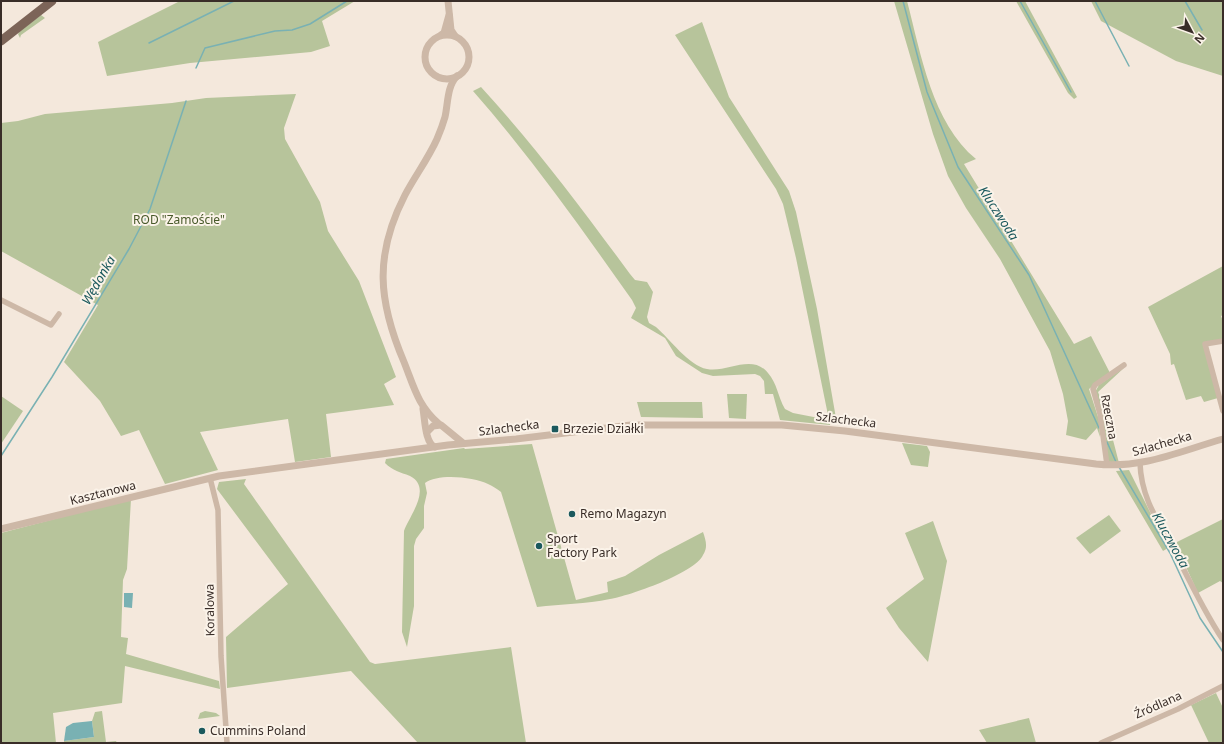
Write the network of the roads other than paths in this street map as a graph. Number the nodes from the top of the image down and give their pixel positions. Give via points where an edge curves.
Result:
1 (52, 1) edge
2 (448, 1) edge
3 (450, 13) junction
4 (441, 36) junction
5 (455, 36) junction
6 (1, 41) edge
7 (437, 76) junction
8 (456, 76) junction
9 (448, 97) junction
10 (1, 300) edge
11 (59, 314) dead end
12 (1223, 341) edge
13 (1124, 365) dead end
14 (422, 407) junction
15 (1223, 411) edge
16 (439, 424) junction
17 (449, 431) junction
18 (427, 434) junction
19 (1223, 438) edge
20 (463, 443) junction
21 (438, 446) junction
22 (416, 449) junction
23 (1140, 463) junction
24 (1109, 465) junction
25 (210, 478) junction
26 (1, 530) edge
27 (1223, 640) edge
28 (1223, 686) edge
29 (227, 743) edge
30 (1101, 743) edge

1 - 6 main road
2 - 3 street
3 - 4 street
3 - 5 street
4 - 5 street
4 - 7 street via 430,43 425,56 428,68
5 - 8 street via 465,44 469,57 466,68
7 - 8 street
7 - 9 street via 446,84
8 - 9 street
9 - 14 street via 436,142 405,194 390,228 382,269 382,287 396,344
10 - 11 street via 51,325
12 - 15 street via 1205,344
13 - 24 street, Rzeczna via 1093,389
14 - 16 street
14 - 18 street
16 - 17 street
16 - 18 street via 431,427
17 - 20 street, Szlachecka
17 - 21 street via 448,441
18 - 21 street via 430,444
18 - 22 street
19 - 23 street, Szlachecka
20 - 21 street, Szlachecka
20 - 24 street, Szlachecka via 631,425 782,425 845,430
21 - 22 street, Szlachecka
22 - 25 street, Szlachecka
23 - 24 street, Szlachecka
23 - 27 street via 1144,493 1154,515 1204,611
25 - 26 street, Kasztanowa
25 - 29 street, Koralowa via 218,510 221,656
28 - 30 street, Źródlana

